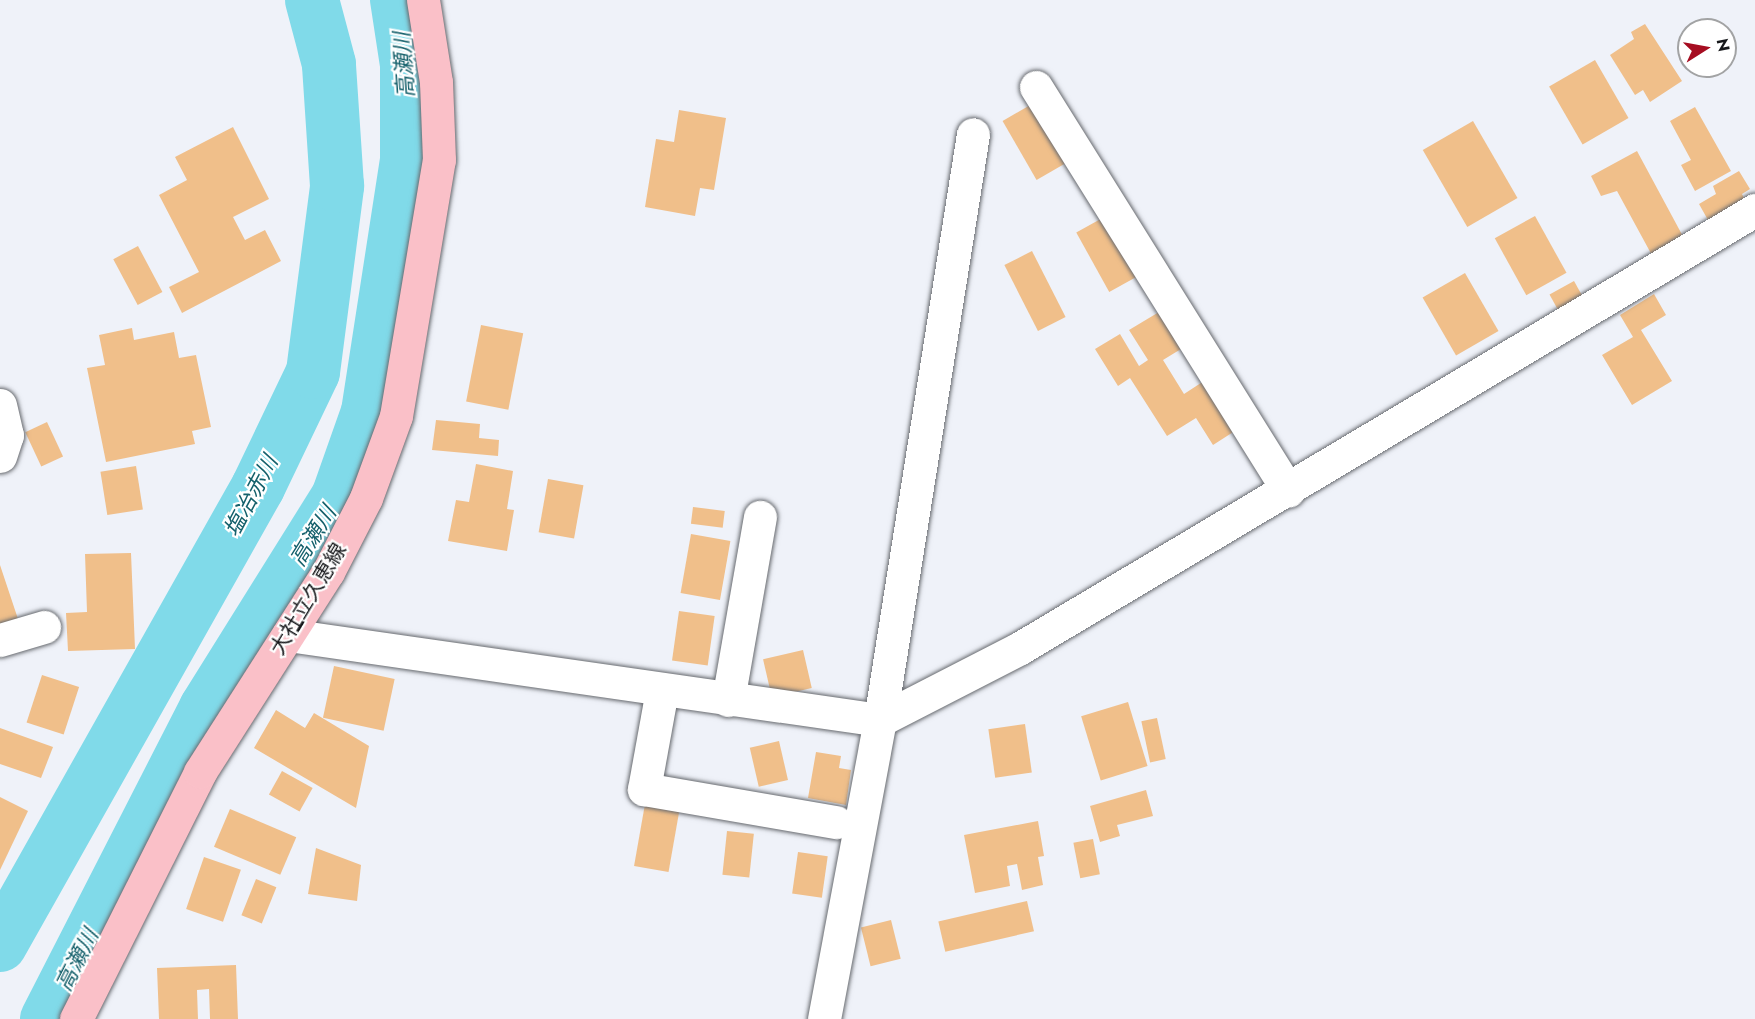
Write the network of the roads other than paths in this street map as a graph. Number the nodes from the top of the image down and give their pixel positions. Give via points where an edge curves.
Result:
1 (423, 0) edge
2 (1036, 87) dead end
3 (974, 134) dead end
4 (1755, 210) edge
5 (0, 405) edge
6 (0, 456) edge
7 (1288, 491) junction
8 (760, 517) dead end
9 (44, 627) dead end
10 (288, 635) junction
11 (0, 640) edge
12 (662, 690) junction
13 (728, 700) junction
14 (879, 720) junction
15 (836, 822) dead end
16 (76, 1019) edge
17 (824, 1019) edge

1 - 10 main road, 大社立久恵線 via 436,82 439,160 396,416 366,498
2 - 7 street
3 - 14 street
4 - 7 street
5 - 6 street via 7,435
7 - 14 street via 1020,648
8 - 13 street
9 - 11 street
10 - 12 street
10 - 16 main road, 大社立久恵線 via 200,772
12 - 13 street
12 - 15 street via 644,789
13 - 14 street
14 - 17 street

